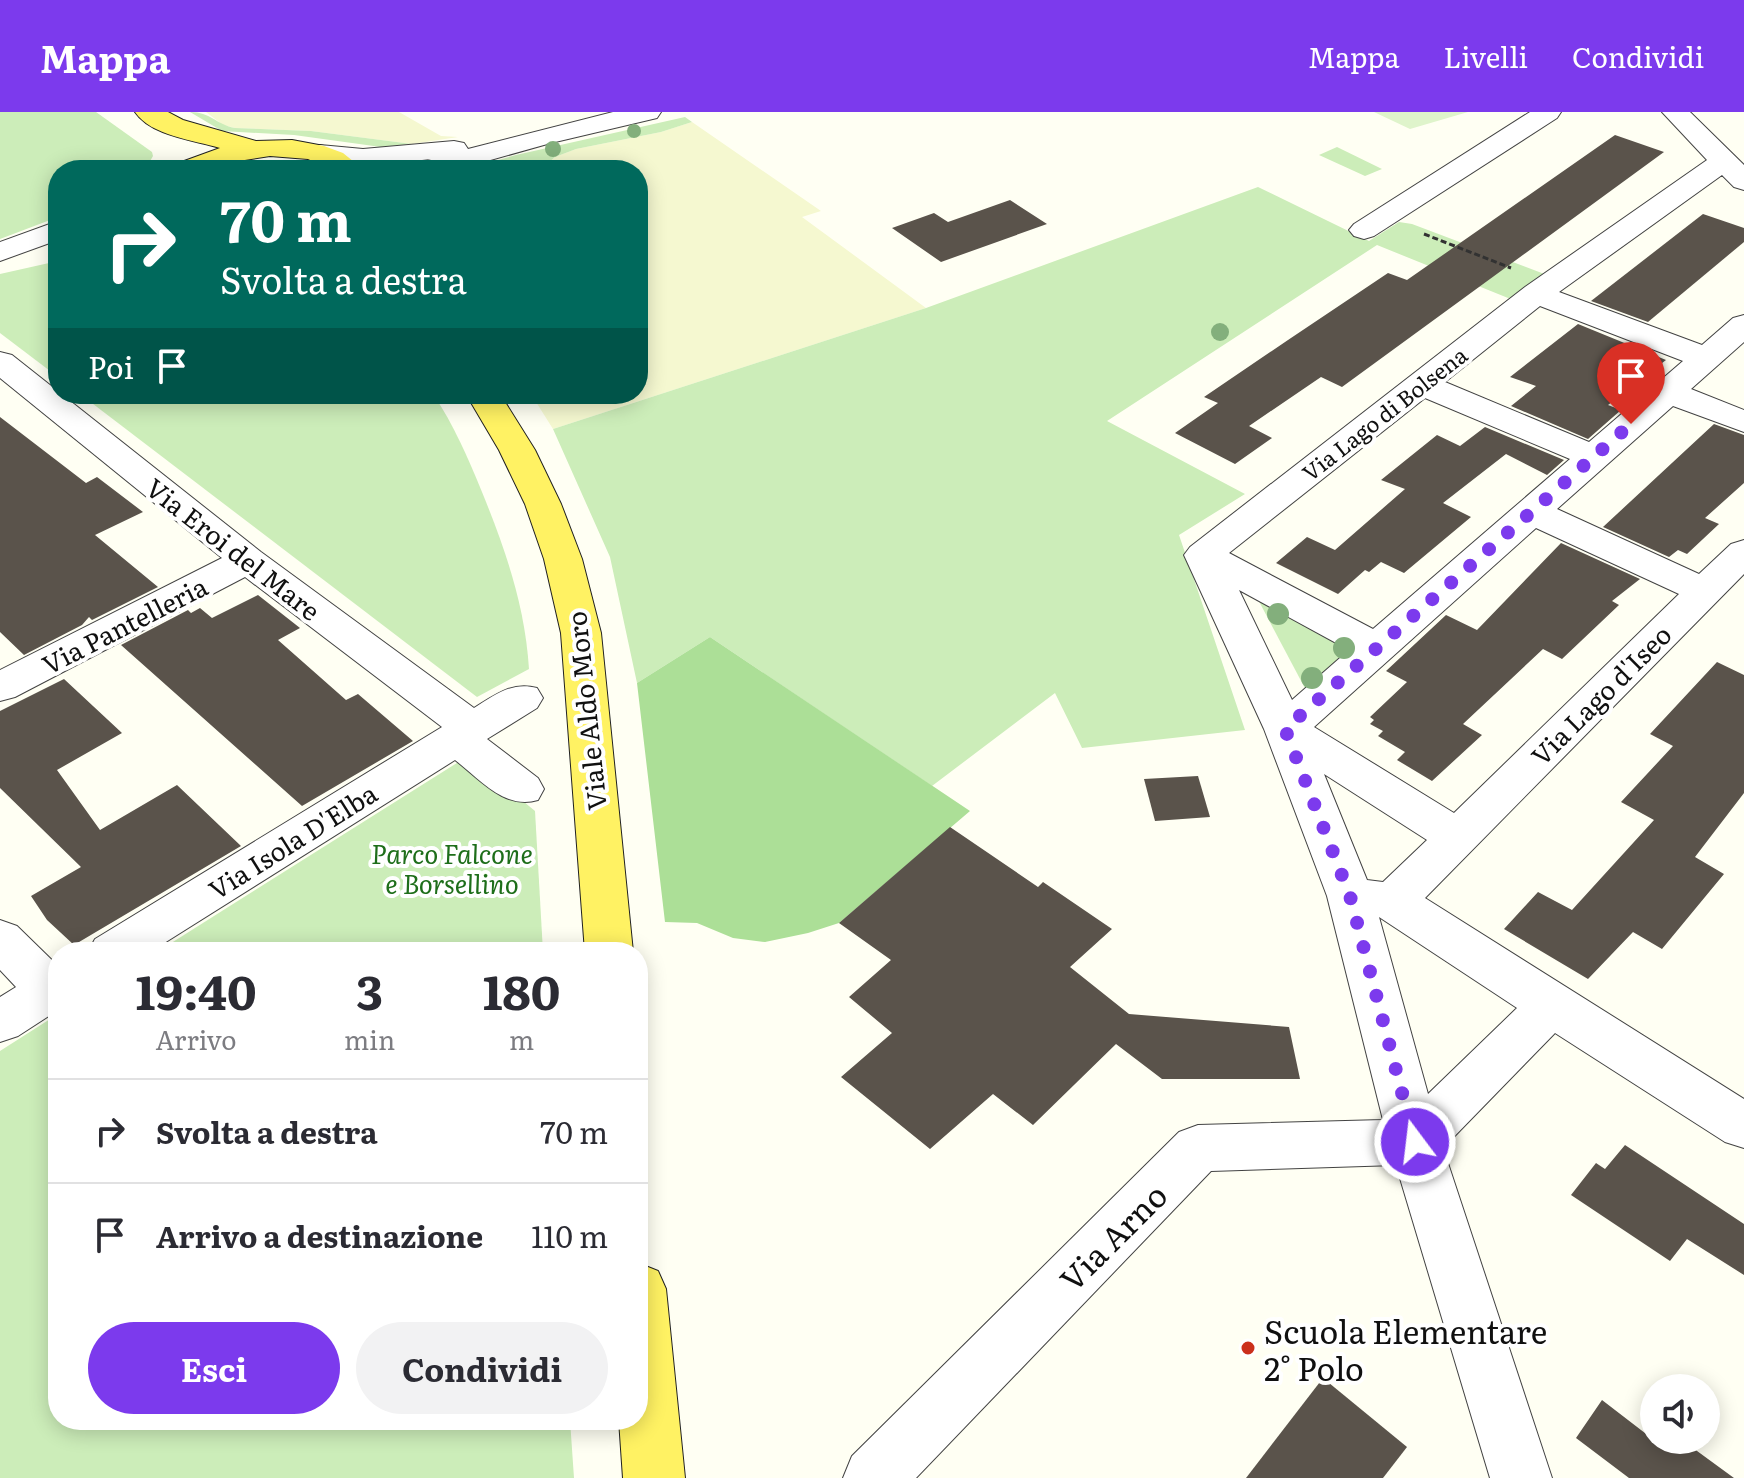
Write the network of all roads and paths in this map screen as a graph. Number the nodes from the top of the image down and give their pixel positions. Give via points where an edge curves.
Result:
1 (146, 112) edge
2 (648, 112) edge
3 (1548, 112) edge
4 (1675, 112) edge
5 (544, 136) junction
6 (257, 150) junction
7 (320, 153) junction
8 (178, 160) edge
9 (210, 160) edge
10 (337, 160) edge
11 (459, 160) edge
12 (1732, 162) edge
13 (1372, 224) joint
14 (48, 234) edge
15 (0, 252) edge
16 (48, 253) edge
17 (0, 261) edge
18 (1544, 288) junction
19 (1744, 325) edge
20 (1706, 358) junction
21 (0, 362) edge
22 (1421, 384) junction
23 (1668, 392) junction
24 (48, 400) edge
25 (53, 404) edge
26 (489, 404) edge
27 (1744, 422) edge
28 (1594, 457) junction
29 (1532, 512) junction
30 (1744, 552) edge
31 (1203, 555) junction
32 (248, 560) junction
33 (1704, 591) junction
34 (1377, 648) junction
35 (0, 687) edge
36 (522, 698) dead end
37 (1285, 729) junction
38 (464, 733) junction
39 (522, 789) dead end
40 (1457, 837) junction
41 (1372, 898) junction
42 (0, 939) edge
43 (128, 942) edge
44 (608, 942) edge
45 (48, 983) edge
46 (48, 992) edge
47 (1551, 1005) junction
48 (0, 1022) edge
49 (1744, 1126) edge
50 (1415, 1142) junction
51 (648, 1407) edge
52 (654, 1478) edge
53 (874, 1478) edge
54 (1521, 1478) edge

1 - 6 main road via 173,126
1 - 8 main road via 179,149
2 - 5 street
3 - 13 street
4 - 12 street
5 - 7 street via 392,156
5 - 11 street
6 - 7 main road
6 - 9 main road
7 - 10 main road
12 - 18 street, Via Lago di Bolsena
13 - 18 path
14 - 15 street
16 - 17 street
18 - 20 street
18 - 22 street, Via Lago di Bolsena
19 - 20 street
20 - 23 street
21 - 24 street, Via Eroi del Mare
22 - 28 street
22 - 31 street, Via Lago di Bolsena
23 - 27 street
23 - 28 street
25 - 32 street, Via Eroi del Mare
26 - 44 main road, Viale Aldo Moro via 543,504 578,618
28 - 29 street
29 - 33 street
29 - 34 street
30 - 33 street, Via Lago d'Iseo
31 - 34 street
31 - 37 street
32 - 35 street, Via Pantelleria
32 - 38 street, Via Eroi del Mare
33 - 40 street, Via Lago d'Iseo
34 - 37 street
36 - 38 street, Via Isola D'Elba
37 - 40 street
37 - 41 street
38 - 39 street, Via Eroi del Mare
38 - 43 street, Via Isola D'Elba
40 - 41 street, Via Lago d'Iseo
41 - 47 street
41 - 50 street
42 - 45 street
46 - 48 street
47 - 49 street
47 - 50 street
50 - 53 street, Via Arno via 1198,1148
50 - 54 street
51 - 52 main road

